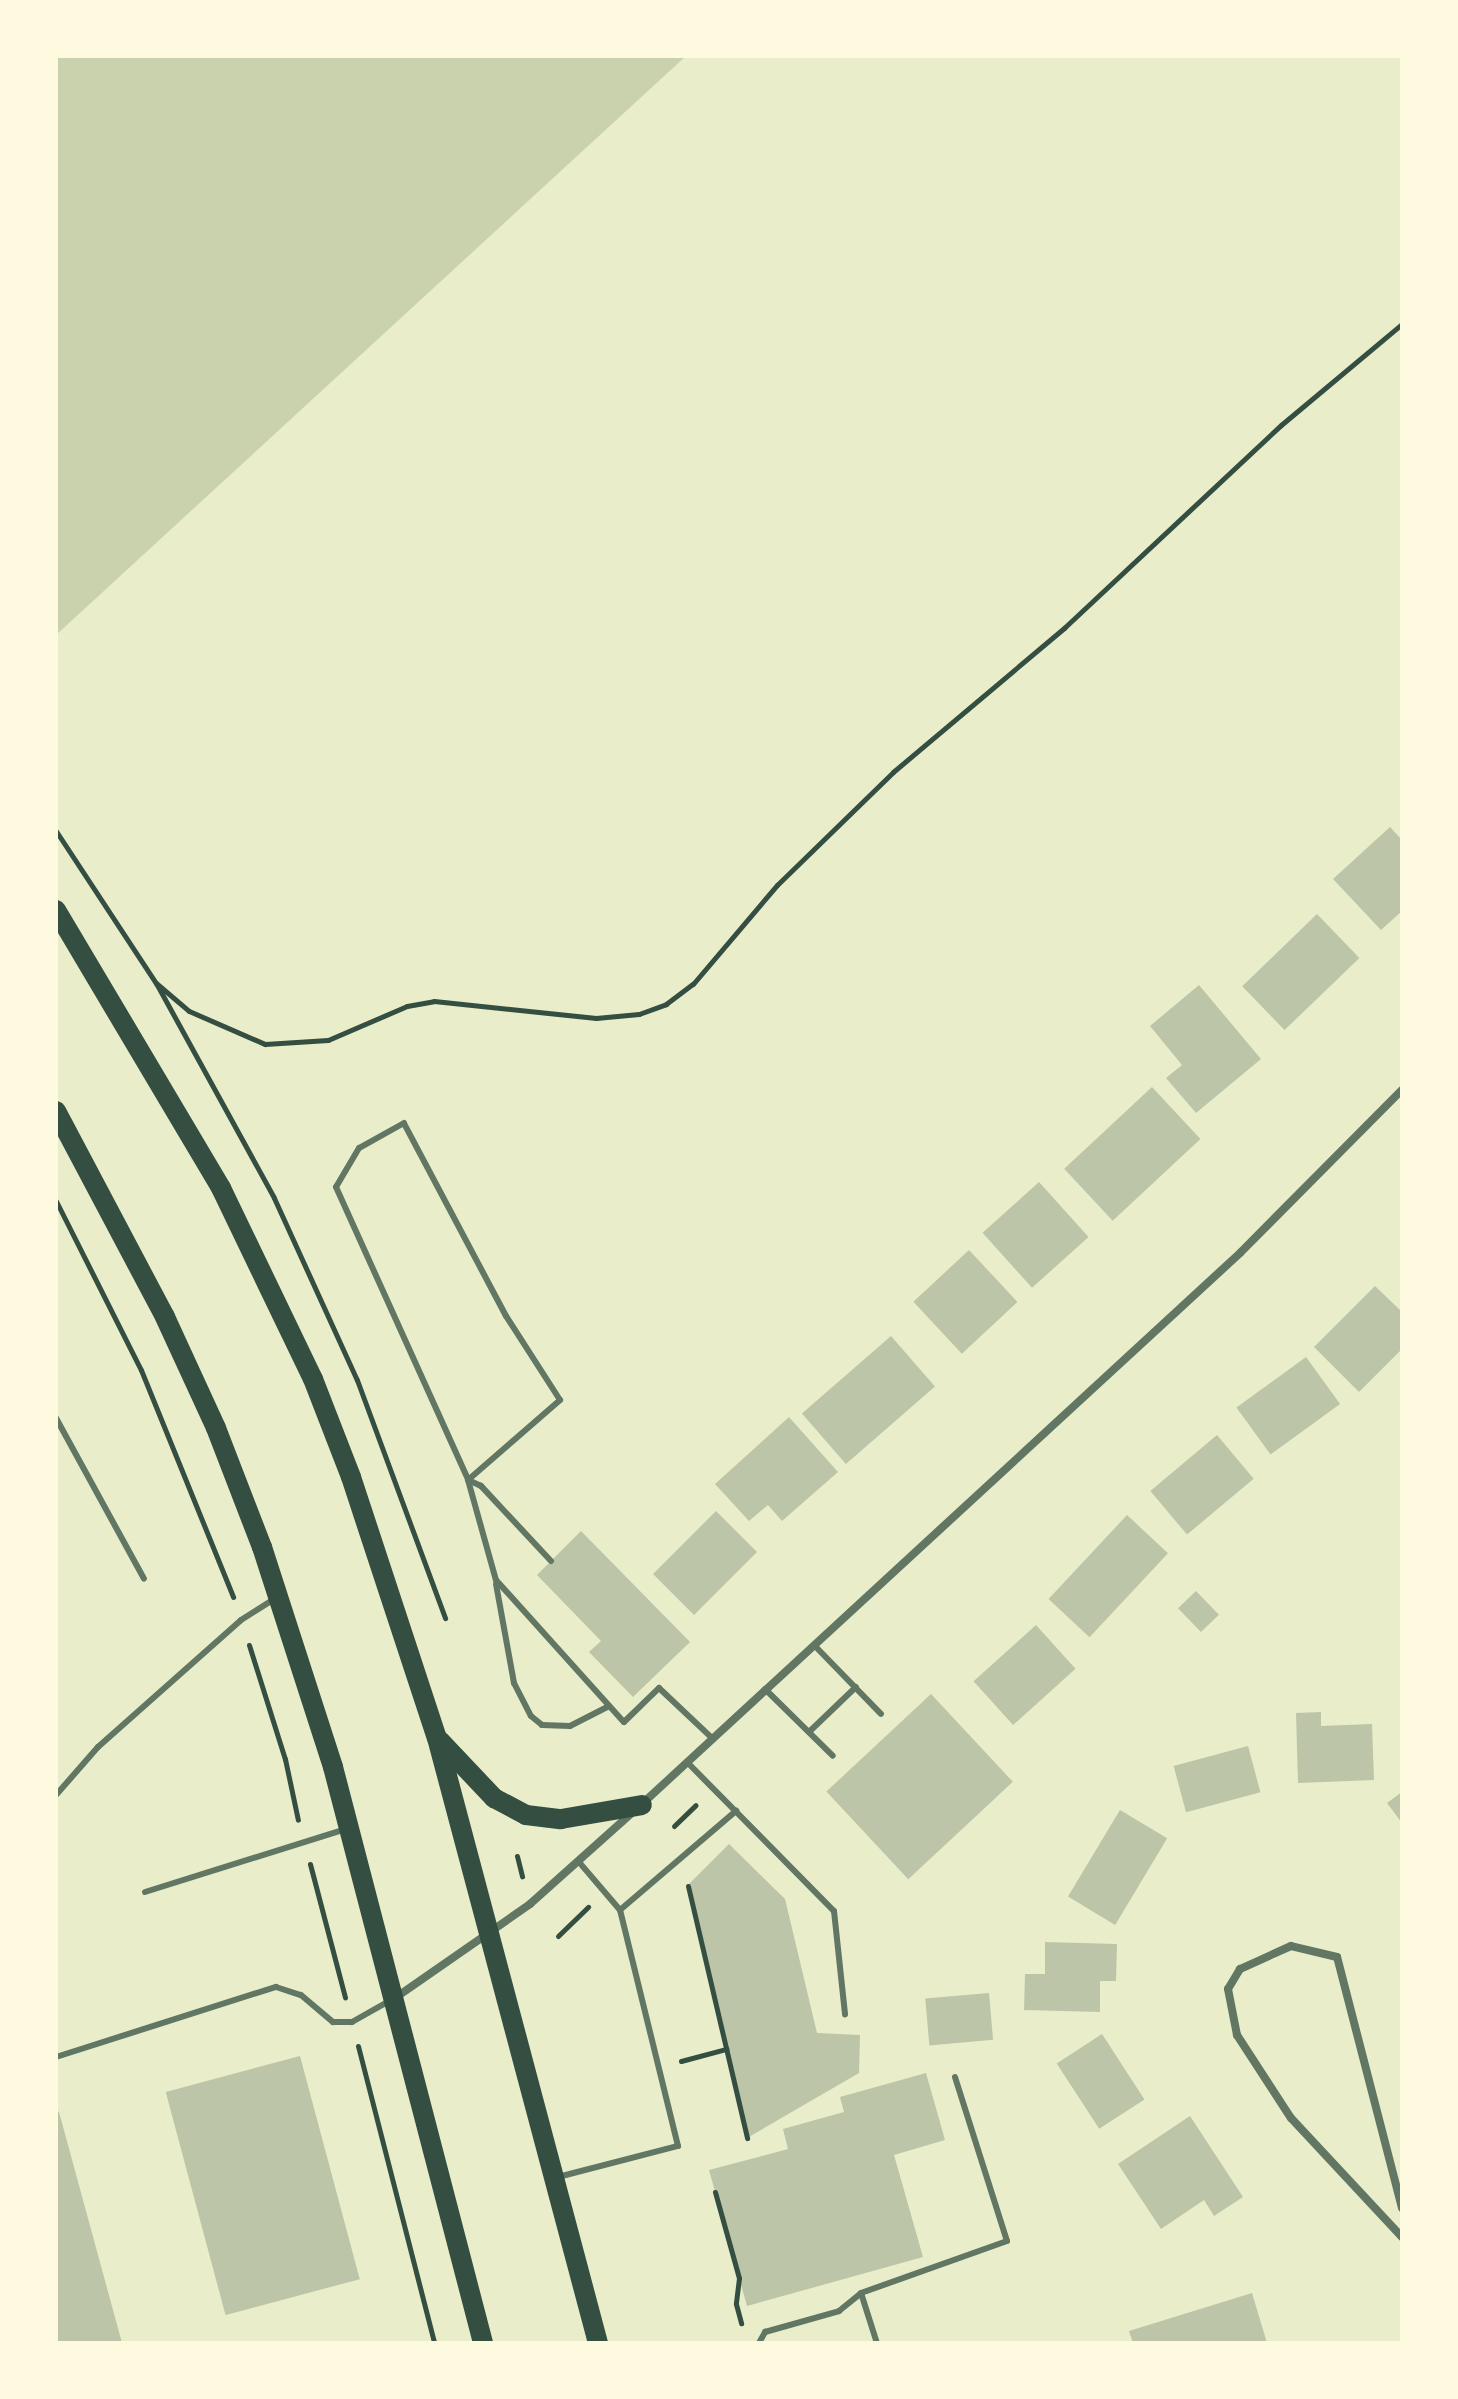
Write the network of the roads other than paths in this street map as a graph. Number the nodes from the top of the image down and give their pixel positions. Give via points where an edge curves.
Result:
1 (56, 910) edge
2 (1402, 1090) edge
3 (56, 1111) edge
4 (56, 1418) edge
5 (468, 1480) junction
6 (551, 1561) dead end
7 (144, 1579) dead end
8 (496, 1580) junction
9 (279, 1597) junction
10 (813, 1644) junction
11 (856, 1687) junction
12 (765, 1689) junction
13 (609, 1706) junction
14 (881, 1714) dead end
15 (809, 1732) junction
16 (437, 1738) junction
17 (712, 1738) junction
18 (833, 1756) dead end
19 (687, 1762) junction
20 (56, 1795) edge
21 (642, 1805) junction
22 (736, 1811) junction
23 (349, 1828) junction
24 (579, 1862) junction
25 (145, 1892) dead end
26 (620, 1910) junction
27 (490, 1932) junction
28 (395, 1998) junction
29 (845, 2014) dead end
30 (56, 2057) edge
31 (955, 2077) dead end
32 (555, 2178) junction
33 (1402, 2208) edge
34 (1402, 2237) edge
35 (861, 2293) junction
36 (483, 2343) edge
37 (598, 2343) edge
38 (759, 2343) edge
39 (877, 2343) edge

1 - 16 main road via 191,1132 313,1379 385,1568
2 - 10 street via 1240,1253
3 - 9 main road via 105,1196 216,1428
4 - 7 lane
5 - 5 lane via 560,1400 506,1316 404,1123 359,1148 336,1187
5 - 6 lane via 481,1486
5 - 8 lane
8 - 13 lane
8 - 13 lane via 514,1683 531,1716 542,1725 570,1726
9 - 20 lane via 241,1620 98,1747
9 - 23 main road
10 - 11 lane
10 - 12 street
11 - 14 lane
11 - 15 lane
12 - 15 lane
12 - 17 street
13 - 17 lane via 624,1722 659,1688
15 - 18 lane
16 - 21 main road via 494,1798 526,1815 561,1819
16 - 27 main road
17 - 19 street
19 - 21 street
19 - 22 lane
21 - 24 street
22 - 26 lane
22 - 29 lane via 834,1911
23 - 25 lane
23 - 28 main road
24 - 26 lane
24 - 27 street
26 - 32 lane via 678,2146
27 - 28 street
27 - 32 main road
28 - 30 lane via 352,2022 333,2022 301,1995 276,1987
28 - 36 main road
31 - 35 lane via 1007,2241
32 - 37 main road
33 - 34 street via 1337,1957 1291,1946 1240,1969 1228,1989 1237,2035 1291,2118
35 - 38 lane via 839,2311 765,2332
35 - 39 lane

